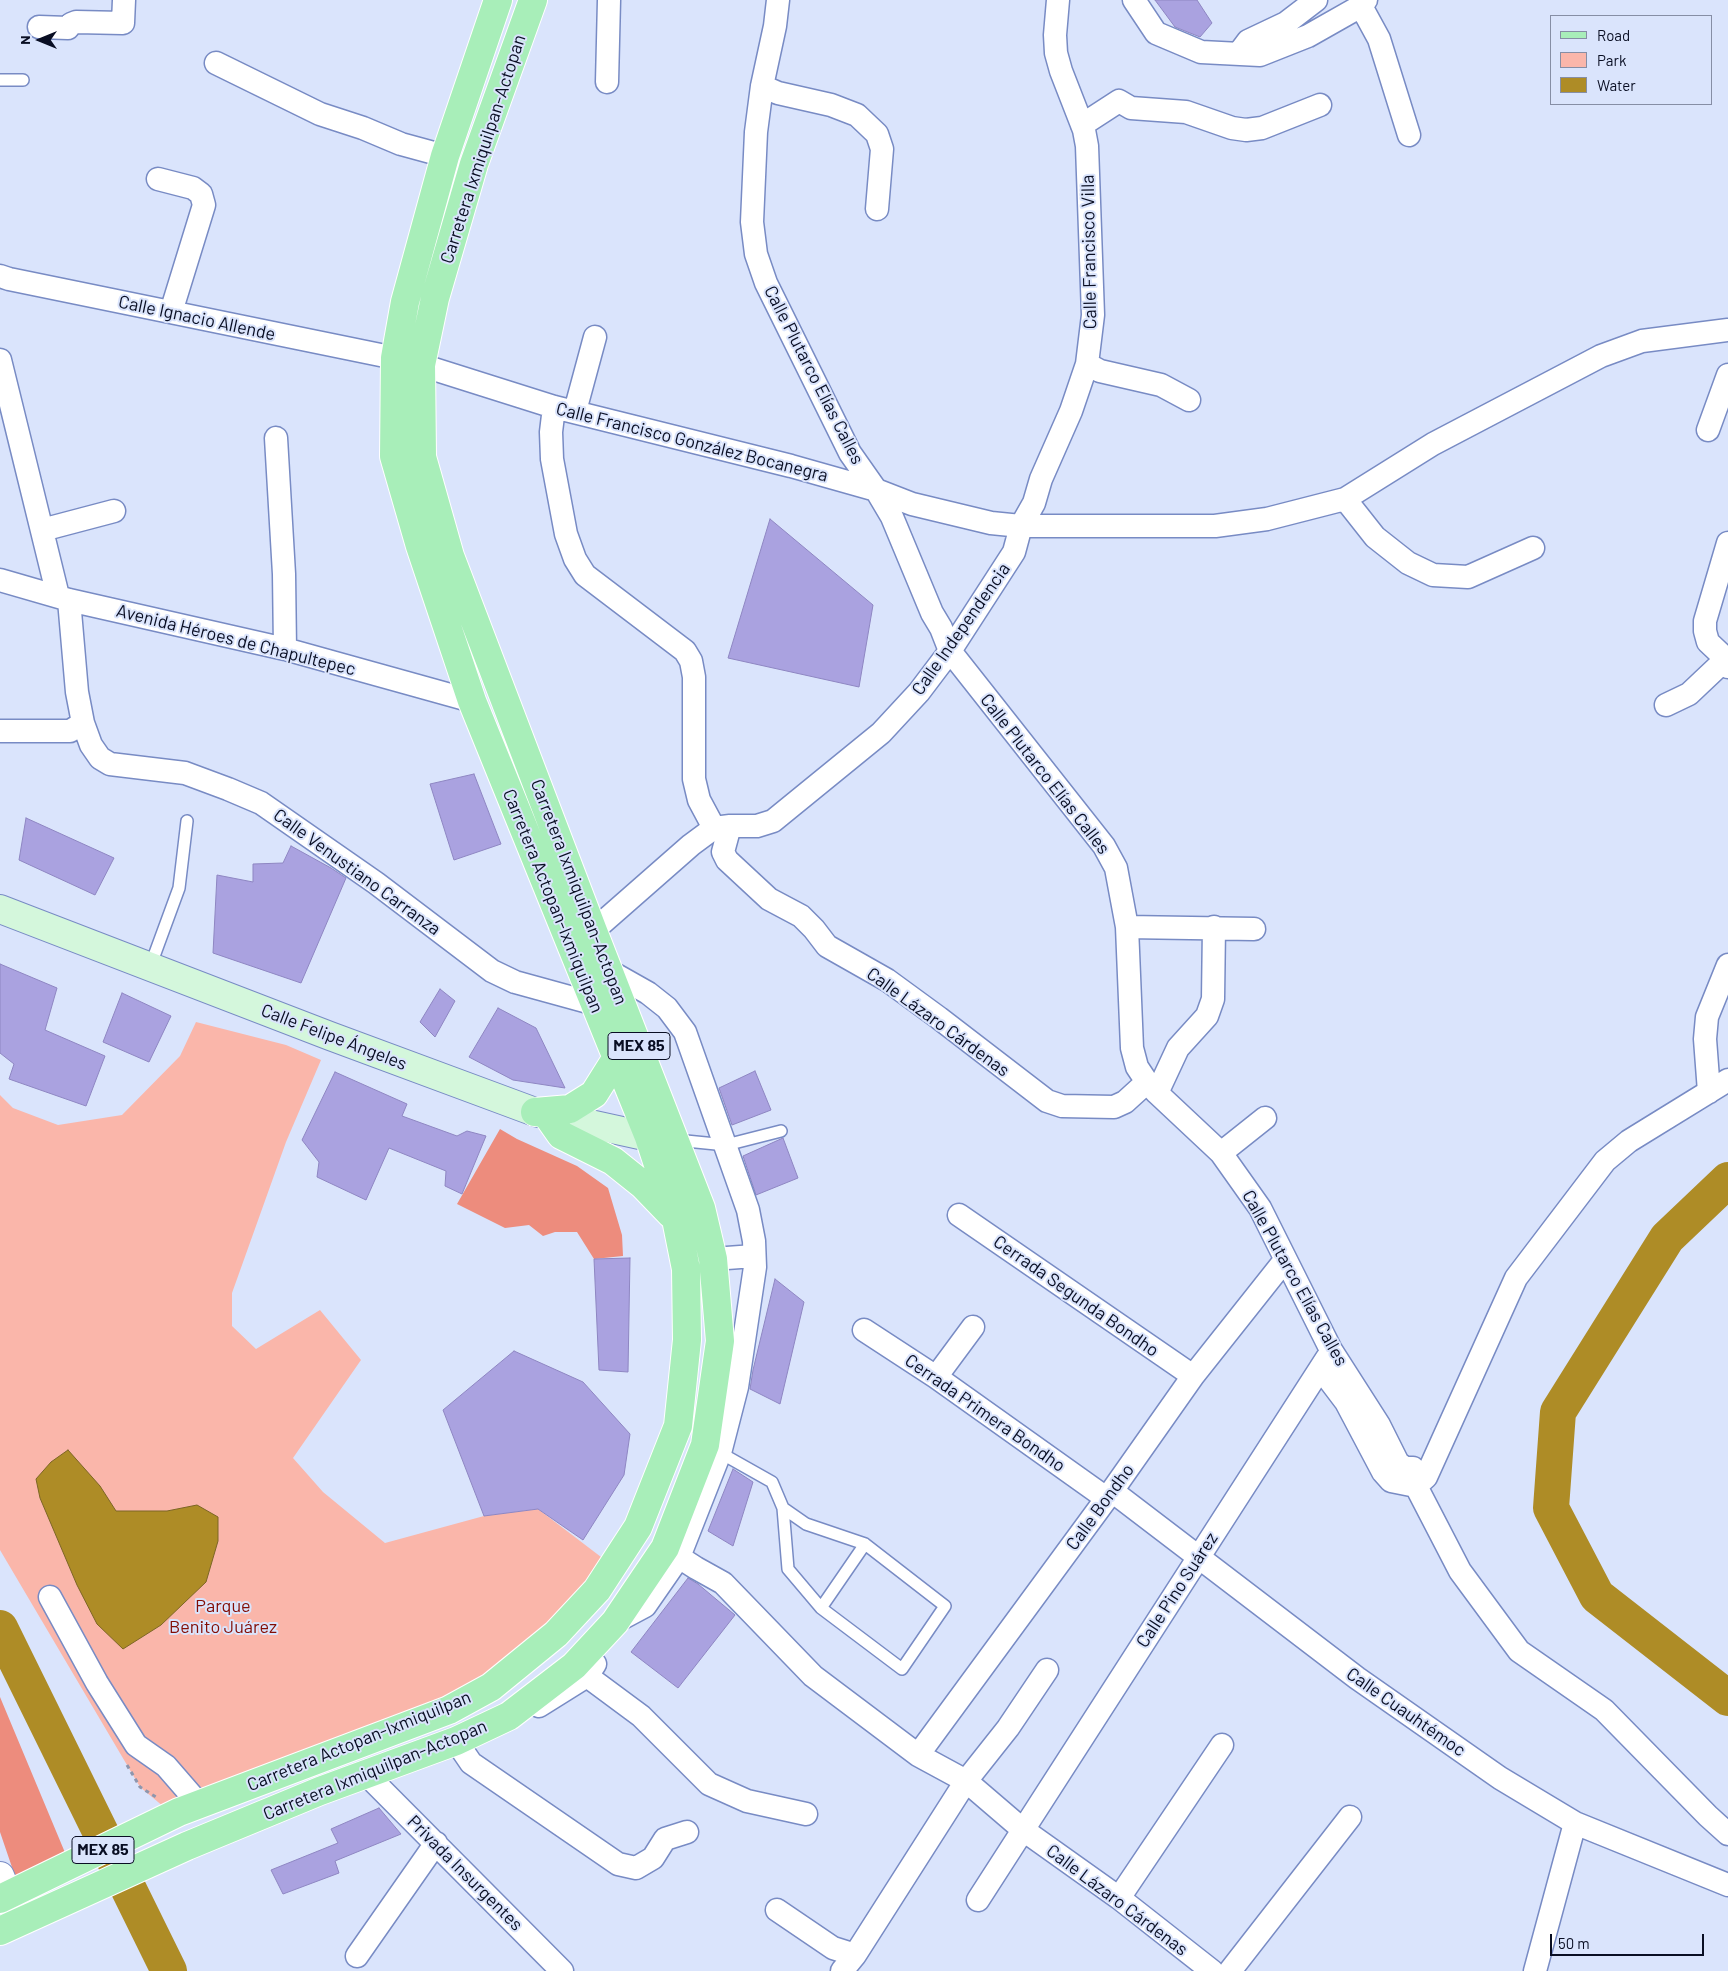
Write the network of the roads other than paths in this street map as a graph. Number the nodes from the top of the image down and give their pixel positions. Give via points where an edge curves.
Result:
1 (124, 0) edge
2 (498, 0) edge
3 (533, 0) edge
4 (609, 0) edge
5 (778, 0) edge
6 (1058, 0) edge
7 (1134, 0) edge
8 (1316, 0) edge
9 (1363, 3) edge
10 (39, 27) dead end
11 (1239, 53) junction
12 (216, 63) dead end
13 (0, 80) edge
14 (23, 80) dead end
15 (607, 82) dead end
16 (762, 86) junction
17 (1320, 105) dead end
18 (1082, 125) junction
19 (1409, 135) dead end
20 (444, 156) junction
21 (158, 179) dead end
22 (877, 210) dead end
23 (0, 276) edge
24 (172, 312) junction
25 (1728, 330) edge
26 (596, 337) dead end
27 (395, 358) junction
28 (0, 360) edge
29 (1087, 364) junction
30 (422, 365) junction
31 (1728, 375) edge
32 (1189, 400) dead end
33 (565, 409) junction
34 (1708, 430) dead end
35 (276, 438) dead end
36 (876, 490) junction
37 (1345, 499) junction
38 (114, 511) dead end
39 (1021, 526) junction
40 (42, 530) junction
41 (1728, 543) edge
42 (1533, 548) dead end
43 (0, 580) edge
44 (63, 598) junction
45 (286, 649) junction
46 (950, 652) junction
47 (1727, 663) edge
48 (472, 701) junction
49 (1666, 705) dead end
50 (83, 723) junction
51 (0, 731) edge
52 (187, 820) dead end
53 (722, 827) junction
54 (0, 909) edge
55 (1127, 927) junction
56 (1214, 927) junction
57 (1254, 929) dead end
58 (593, 931) junction
59 (1728, 965) edge
60 (150, 967) junction
61 (609, 971) junction
62 (596, 1004) junction
63 (616, 1059) junction
64 (1719, 1086) edge
65 (1152, 1088) junction
66 (541, 1113) junction
67 (1265, 1118) dead end
68 (781, 1131) dead end
69 (649, 1137) junction
70 (676, 1140) junction
71 (726, 1145) junction
72 (1220, 1153) junction
73 (959, 1215) dead end
74 (676, 1219) junction
75 (754, 1256) junction
76 (713, 1259) junction
77 (1285, 1260) junction
78 (973, 1327) dead end
79 (864, 1330) dead end
80 (730, 1355) junction
81 (1326, 1360) junction
82 (1193, 1376) junction
83 (936, 1377) junction
84 (713, 1449) junction
85 (1415, 1477) junction
86 (1109, 1495) junction
87 (783, 1508) junction
88 (865, 1544) junction
89 (672, 1552) junction
90 (1198, 1557) junction
91 (50, 1597) dead end
92 (821, 1608) junction
93 (610, 1627) junction
94 (1047, 1670) dead end
95 (587, 1676) junction
96 (1222, 1744) dead end
97 (460, 1747) junction
98 (918, 1755) junction
99 (367, 1775) junction
100 (966, 1781) junction
101 (189, 1808) junction
102 (806, 1814) dead end
103 (1350, 1817) dead end
104 (1575, 1823) junction
105 (1022, 1829) junction
106 (687, 1832) dead end
107 (1728, 1834) edge
108 (436, 1843) junction
109 (1728, 1885) edge
110 (9, 1889) edge
111 (1119, 1898) junction
112 (978, 1900) dead end
113 (777, 1910) dead end
114 (18, 1923) edge
115 (357, 1956) dead end
116 (848, 1963) edge
117 (562, 1971) edge
118 (1212, 1971) edge
119 (1230, 1971) edge
120 (1535, 1971) edge

1 - 10 street via 123,23 76,22 68,28
2 - 20 main road, Carretera Actopan-Ixmiquilpan / MEX 85
3 - 30 main road, Carretera Ixmiquilpan-Actopan / MEX 85 via 474,164 435,298
4 - 15 street
5 - 16 street, Calle Plutarco Elías Calles
6 - 18 street, Calle Francisco Villa via 1056,52
7 - 11 street via 1156,33 1201,52
8 - 11 street via 1286,23 1248,41
9 - 11 street via 1308,36 1276,49 1260,55
9 - 19 street via 1379,39
12 - 20 street via 320,114
13 - 14 lane
16 - 22 street via 857,114 877,134 882,149
16 - 36 street, Calle Plutarco Elías Calles via 756,132 752,222 756,254 766,283 846,446
17 - 18 street via 1262,128 1246,130 1186,112 1131,108 1119,101
18 - 29 street, Calle Francisco Villa via 1087,146 1093,315
20 - 27 main road, Carretera Actopan-Ixmiquilpan / MEX 85 via 405,302
21 - 24 street via 193,188 201,194 204,205
23 - 24 street, Calle Ignacio Allende
24 - 27 street, Calle Ignacio Allende
25 - 37 street, Calle Francisco González Bocanegra via 1642,342 1601,356 1433,444
26 - 33 street
27 - 48 main road, Carretera Actopan-Ixmiquilpan / MEX 85 via 394,456 420,546
28 - 40 street
29 - 32 street via 1100,371 1161,385
29 - 39 street, Calle Francisco Villa via 1034,502
30 - 33 street, Calle Francisco González Bocanegra
30 - 58 main road, Carretera Ixmiquilpan-Actopan / MEX 85 via 422,458 450,556
31 - 34 street
33 - 36 street, Calle Francisco González Bocanegra
33 - 53 street via 551,432 552,459 566,534 575,559 585,575 685,651 691,661 694,677 694,779 699,800
35 - 45 street
36 - 39 street, Calle Francisco González Bocanegra via 955,515
36 - 46 street, Calle Plutarco Elías Calles via 892,517
37 - 39 street, Calle Francisco González Bocanegra via 1267,519 1216,526
37 - 42 street via 1375,537 1408,563 1432,575 1468,577
38 - 40 street
39 - 46 street, Calle Independencia via 1014,552
40 - 44 street
41 - 47 street via 1705,621 1708,642
43 - 44 street, Avenida Héroes de Chapultepec
44 - 45 street, Avenida Héroes de Chapultepec
44 - 50 street
45 - 48 street, Avenida Héroes de Chapultepec
46 - 53 street, Calle Independencia via 881,733 781,814 756,826
46 - 55 street, Calle Plutarco Elías Calles via 1104,846 1116,868
47 - 49 street via 1689,694
48 - 62 main road, Carretera Actopan-Ixmiquilpan / MEX 85
50 - 51 street via 70,731
50 - 62 street, Calle Venustiano Carranza via 92,746 100,758 110,764 185,773 261,803 376,882 492,971 515,982
52 - 60 lane via 179,888
53 - 58 street via 691,845
53 - 65 street, Calle Lázaro Cárdenas via 723,852 727,860 769,898 801,916 827,946 887,980 1047,1102 1062,1106 1114,1107
54 - 60 main road, Calle Felipe Ángeles
55 - 56 street
55 - 65 street, Calle Plutarco Elías Calles via 1132,1048 1138,1067
56 - 57 street
56 - 65 street via 1213,999 1207,1016 1178,1048
58 - 61 main road, Carretera Ixmiquilpan-Actopan / MEX 85
59 - 64 street via 1707,1017 1705,1038
60 - 66 main road, Calle Felipe Ángeles
61 - 70 main road, Carretera Ixmiquilpan-Actopan / MEX 85
61 - 71 street via 667,1008 685,1032
62 - 63 main road, Carretera Actopan-Ixmiquilpan / MEX 85
63 - 66 main road via 594,1094 570,1108
63 - 69 main road, Carretera Actopan-Ixmiquilpan / MEX 85
64 - 85 street via 1628,1141 1605,1161 1516,1278 1426,1477
65 - 72 street, Calle Plutarco Elías Calles
66 - 69 main road, Calle Felipe Ángeles
66 - 74 main road via 560,1135 613,1161 643,1185
67 - 72 street
68 - 71 lane
69 - 70 main road, Calle Felipe Ángeles
69 - 74 main road, Carretera Actopan-Ixmiquilpan / MEX 85
70 - 71 lane
70 - 76 main road, Carretera Ixmiquilpan-Actopan / MEX 85 via 701,1208
71 - 75 street via 748,1210
72 - 77 street, Calle Plutarco Elías Calles via 1260,1208
73 - 82 street, Cerrada Segunda Bondho
74 - 101 main road, Carretera Actopan-Ixmiquilpan / MEX 85 via 686,1269 687,1340 678,1426 638,1527 597,1590 556,1634 491,1687 449,1710
75 - 76 street
75 - 80 street via 754,1267
76 - 80 main road, Carretera Ixmiquilpan-Actopan / MEX 85 via 720,1340
77 - 81 street, Calle Plutarco Elías Calles
77 - 82 street, Calle Bondho
78 - 83 street
79 - 83 street, Cerrada Primera Bondho
80 - 84 main road, Carretera Ixmiquilpan-Actopan / MEX 85
81 - 85 street, Calle Plutarco Elías Calles via 1379,1425 1398,1463
81 - 90 street, Calle Pino Suárez
82 - 86 street, Calle Bondho
83 - 86 street, Cerrada Primera Bondho
84 - 87 lane via 772,1482
84 - 89 main road, Carretera Ixmiquilpan-Actopan / MEX 85
85 - 107 street, Calle Plutarco Elías Calles via 1460,1571 1519,1651 1604,1710
86 - 90 street, Calle Cuauhtémoc
86 - 98 street, Calle Bondho
87 - 88 lane via 806,1524
87 - 92 lane via 788,1569
88 - 92 lane
88 - 92 lane via 945,1606 902,1669
89 - 93 main road, Carretera Ixmiquilpan-Actopan / MEX 85
89 - 98 street, Calle Lázaro Cárdenas via 723,1582 813,1676
90 - 104 street, Calle Cuauhtémoc via 1356,1678 1500,1778
90 - 105 street, Calle Pino Suárez
91 - 101 street via 97,1683 136,1745 166,1766
93 - 95 street via 603,1651
93 - 97 main road, Carretera Ixmiquilpan-Actopan / MEX 85 via 574,1666 509,1716
94 - 100 street via 1008,1728
95 - 97 street
95 - 102 street via 641,1716 709,1784 747,1802
96 - 111 street
97 - 99 main road, Carretera Ixmiquilpan-Actopan / MEX 85 via 419,1755
97 - 106 street via 471,1763 618,1864 636,1868 654,1858 665,1839
98 - 100 street, Calle Lázaro Cárdenas
99 - 108 street, Privada Insurgentes
99 - 114 main road, Carretera Ixmiquilpan-Actopan / MEX 85 via 188,1846
100 - 105 street, Calle Lázaro Cárdenas
100 - 116 street
101 - 110 main road, MEX 85
103 - 119 street
104 - 109 street, Calle Cuauhtémoc
104 - 120 street
105 - 111 street, Calle Lázaro Cárdenas
105 - 112 street, Calle Pino Suárez
108 - 115 street
108 - 117 street, Privada Insurgentes
111 - 118 street, Calle Lázaro Cárdenas
113 - 116 street

